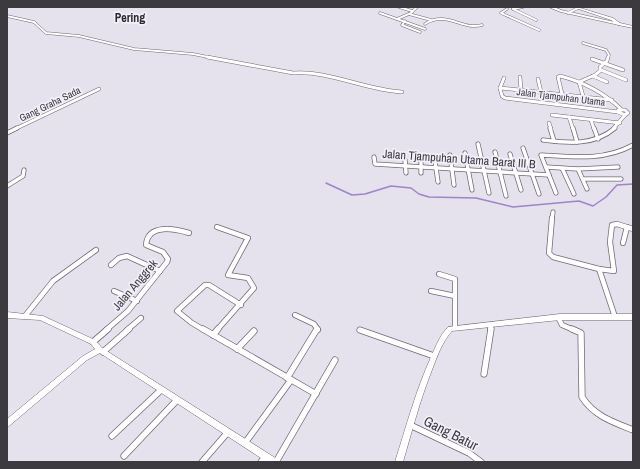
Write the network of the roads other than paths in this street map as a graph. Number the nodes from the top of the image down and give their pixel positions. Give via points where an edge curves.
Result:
1 (399, 7) edge
2 (416, 7) edge
3 (499, 7) edge
4 (523, 7) edge
5 (551, 7) edge
6 (574, 7) edge
7 (578, 8) junction
8 (507, 9) junction
9 (513, 9) junction
10 (412, 11) junction
11 (380, 13) dead end
12 (568, 13) junction
13 (408, 14) junction
14 (7, 16) edge
15 (398, 19) junction
16 (431, 20) junction
17 (536, 20) dead end
18 (405, 21) junction
19 (425, 24) dead end
20 (618, 24) junction
21 (482, 25) dead end
22 (633, 27) edge
23 (610, 28) dead end
24 (425, 29) dead end
25 (539, 30) dead end
26 (420, 32) dead end
27 (583, 43) dead end
28 (592, 59) dead end
29 (605, 63) junction
30 (600, 70) junction
31 (623, 70) dead end
32 (592, 76) junction
33 (520, 77) dead end
34 (504, 78) dead end
35 (538, 79) dead end
36 (626, 80) dead end
37 (579, 82) junction
38 (607, 82) dead end
39 (500, 88) junction
40 (100, 89) dead end
41 (521, 90) junction
42 (402, 92) dead end
43 (541, 92) junction
44 (562, 94) junction
45 (583, 96) junction
46 (612, 100) junction
47 (619, 111) junction
48 (628, 112) junction
49 (633, 113) edge
50 (552, 115) dead end
51 (625, 115) junction
52 (569, 117) junction
53 (591, 120) junction
54 (549, 123) dead end
55 (620, 123) junction
56 (7, 133) edge
57 (598, 139) junction
58 (543, 140) dead end
59 (554, 141) junction
60 (577, 142) junction
61 (478, 144) dead end
62 (633, 145) edge
63 (523, 148) dead end
64 (495, 152) dead end
65 (466, 153) dead end
66 (510, 154) dead end
67 (450, 155) dead end
68 (374, 157) dead end
69 (389, 159) dead end
70 (405, 160) dead end
71 (435, 161) dead end
72 (421, 164) junction
73 (390, 165) junction
74 (405, 166) junction
75 (546, 167) junction
76 (618, 167) dead end
77 (436, 168) junction
78 (562, 168) junction
79 (452, 169) junction
80 (578, 169) junction
81 (24, 170) dead end
82 (469, 170) junction
83 (484, 170) junction
84 (500, 171) junction
85 (421, 172) dead end
86 (406, 173) dead end
87 (516, 173) junction
88 (532, 174) junction
89 (549, 175) junction
90 (583, 179) junction
91 (621, 180) dead end
92 (438, 182) dead end
93 (454, 185) dead end
94 (7, 186) edge
95 (587, 189) dead end
96 (472, 190) dead end
97 (521, 190) dead end
98 (489, 193) dead end
99 (556, 193) dead end
100 (539, 194) dead end
101 (574, 194) dead end
102 (506, 196) dead end
103 (553, 212) dead end
104 (217, 227) dead end
105 (627, 227) junction
106 (633, 229) edge
107 (189, 234) dead end
108 (623, 243) dead end
109 (96, 250) dead end
110 (111, 266) dead end
111 (599, 269) junction
112 (160, 271) junction
113 (439, 274) dead end
114 (114, 291) dead end
115 (432, 291) dead end
116 (455, 296) junction
117 (137, 301) junction
118 (241, 305) junction
119 (7, 315) edge
120 (295, 315) dead end
121 (26, 316) junction
122 (558, 317) junction
123 (616, 317) junction
124 (141, 318) dead end
125 (633, 318) edge
126 (455, 328) junction
127 (490, 328) junction
128 (360, 330) dead end
129 (254, 331) dead end
130 (213, 335) junction
131 (93, 342) junction
132 (237, 349) junction
133 (102, 351) junction
134 (434, 356) junction
135 (335, 360) dead end
136 (484, 374) dead end
137 (289, 379) junction
138 (161, 390) junction
139 (316, 394) junction
140 (176, 400) junction
141 (7, 424) edge
142 (410, 425) junction
143 (633, 430) edge
144 (228, 432) junction
145 (112, 436) dead end
146 (245, 443) junction
147 (124, 456) dead end
148 (263, 459) edge
149 (202, 462) edge
150 (275, 462) edge
151 (399, 462) edge
152 (481, 462) edge

1 - 10 street
2 - 10 street
3 - 8 street
4 - 9 street
5 - 12 street
6 - 7 street
7 - 12 street
7 - 20 street via 612,19
8 - 9 street
8 - 25 street via 501,13
9 - 17 street
10 - 13 street
11 - 15 street
12 - 20 street
13 - 15 street
13 - 16 street
14 - 42 street via 28,19 51,34 79,36 134,49 193,54 293,73 307,72 384,91
15 - 18 street
16 - 19 street
16 - 21 street via 453,20 477,27
18 - 24 street
18 - 26 street via 402,25
20 - 22 street
20 - 23 street
27 - 29 street via 608,52 609,58
28 - 29 street
29 - 30 street
29 - 31 street
30 - 32 street
30 - 36 street
32 - 37 street
32 - 38 street
33 - 41 street
34 - 39 street
35 - 43 street
37 - 44 street via 558,77
37 - 45 street
37 - 46 street
39 - 41 street
39 - 47 street, Jalan Tjampuhan Utama via 503,97
40 - 56 street, Gang Graha Sada
41 - 43 street
43 - 44 street
44 - 45 street
45 - 46 street
46 - 47 street
47 - 48 street
47 - 51 street
48 - 49 street
48 - 51 street
50 - 52 street
51 - 55 street
52 - 53 street
52 - 60 street
53 - 55 street
53 - 57 street
54 - 59 street
55 - 57 street via 612,132
57 - 60 street
58 - 59 street
59 - 60 street
61 - 83 street
62 - 75 street via 618,152 592,156 541,156
63 - 88 street
64 - 84 street
65 - 82 street
66 - 87 street
67 - 79 street
68 - 73 street, Jalan Tjampuhan Utama Barat III B via 374,163
69 - 73 street
70 - 74 street
71 - 77 street
72 - 74 street, Jalan Tjampuhan Utama Barat III B
72 - 77 street, Jalan Tjampuhan Utama Barat III B
72 - 85 street
73 - 74 street, Jalan Tjampuhan Utama Barat III B
74 - 86 street
75 - 78 street
75 - 89 street
76 - 80 street
77 - 79 street, Jalan Tjampuhan Utama Barat III B
77 - 92 street
78 - 80 street
78 - 101 street
79 - 82 street, Jalan Tjampuhan Utama Barat III B
79 - 93 street
80 - 90 street
81 - 94 street via 24,176
82 - 83 street, Jalan Tjampuhan Utama Barat III B
82 - 96 street
83 - 84 street, Jalan Tjampuhan Utama Barat III B
83 - 98 street
84 - 87 street, Jalan Tjampuhan Utama Barat III B
84 - 102 street
87 - 88 street, Jalan Tjampuhan Utama Barat III B
87 - 97 street
88 - 89 street, Jalan Tjampuhan Utama Barat III B
88 - 100 street
89 - 99 street
90 - 91 street
90 - 95 street
103 - 111 street via 549,253
104 - 118 street via 248,238 228,274 230,277 248,278 254,286
105 - 106 street
105 - 108 street
105 - 111 street via 615,223 611,227 609,242 614,272
107 - 112 street, Jalan Anggrek via 164,227 150,235 146,245 163,252 168,259
109 - 121 street via 88,259 53,282
110 - 112 street via 117,259 127,256
111 - 123 street
112 - 117 street, Jalan Anggrek
113 - 116 street via 454,279
114 - 117 street
115 - 116 street
116 - 126 street
117 - 131 street, Jalan Anggrek
118 - 130 street
118 - 130 street via 205,285 177,309 180,315
119 - 121 street
120 - 137 street via 310,321 318,330
121 - 131 street via 40,318
122 - 123 street
122 - 127 street
122 - 143 street via 562,325 581,333 582,397 586,405 603,418
123 - 125 street
124 - 133 street
126 - 127 street
126 - 134 street via 450,329 445,335
127 - 136 street
128 - 134 street
129 - 132 street
130 - 132 street
131 - 133 street
132 - 137 street
133 - 138 street
133 - 141 street via 85,358
134 - 142 street
135 - 139 street
137 - 139 street
137 - 146 street
138 - 140 street
138 - 145 street
139 - 150 street
140 - 144 street
140 - 147 street
142 - 151 street
142 - 152 street, Gang Batur via 469,453
144 - 146 street
144 - 149 street
146 - 148 street
148 - 150 street

